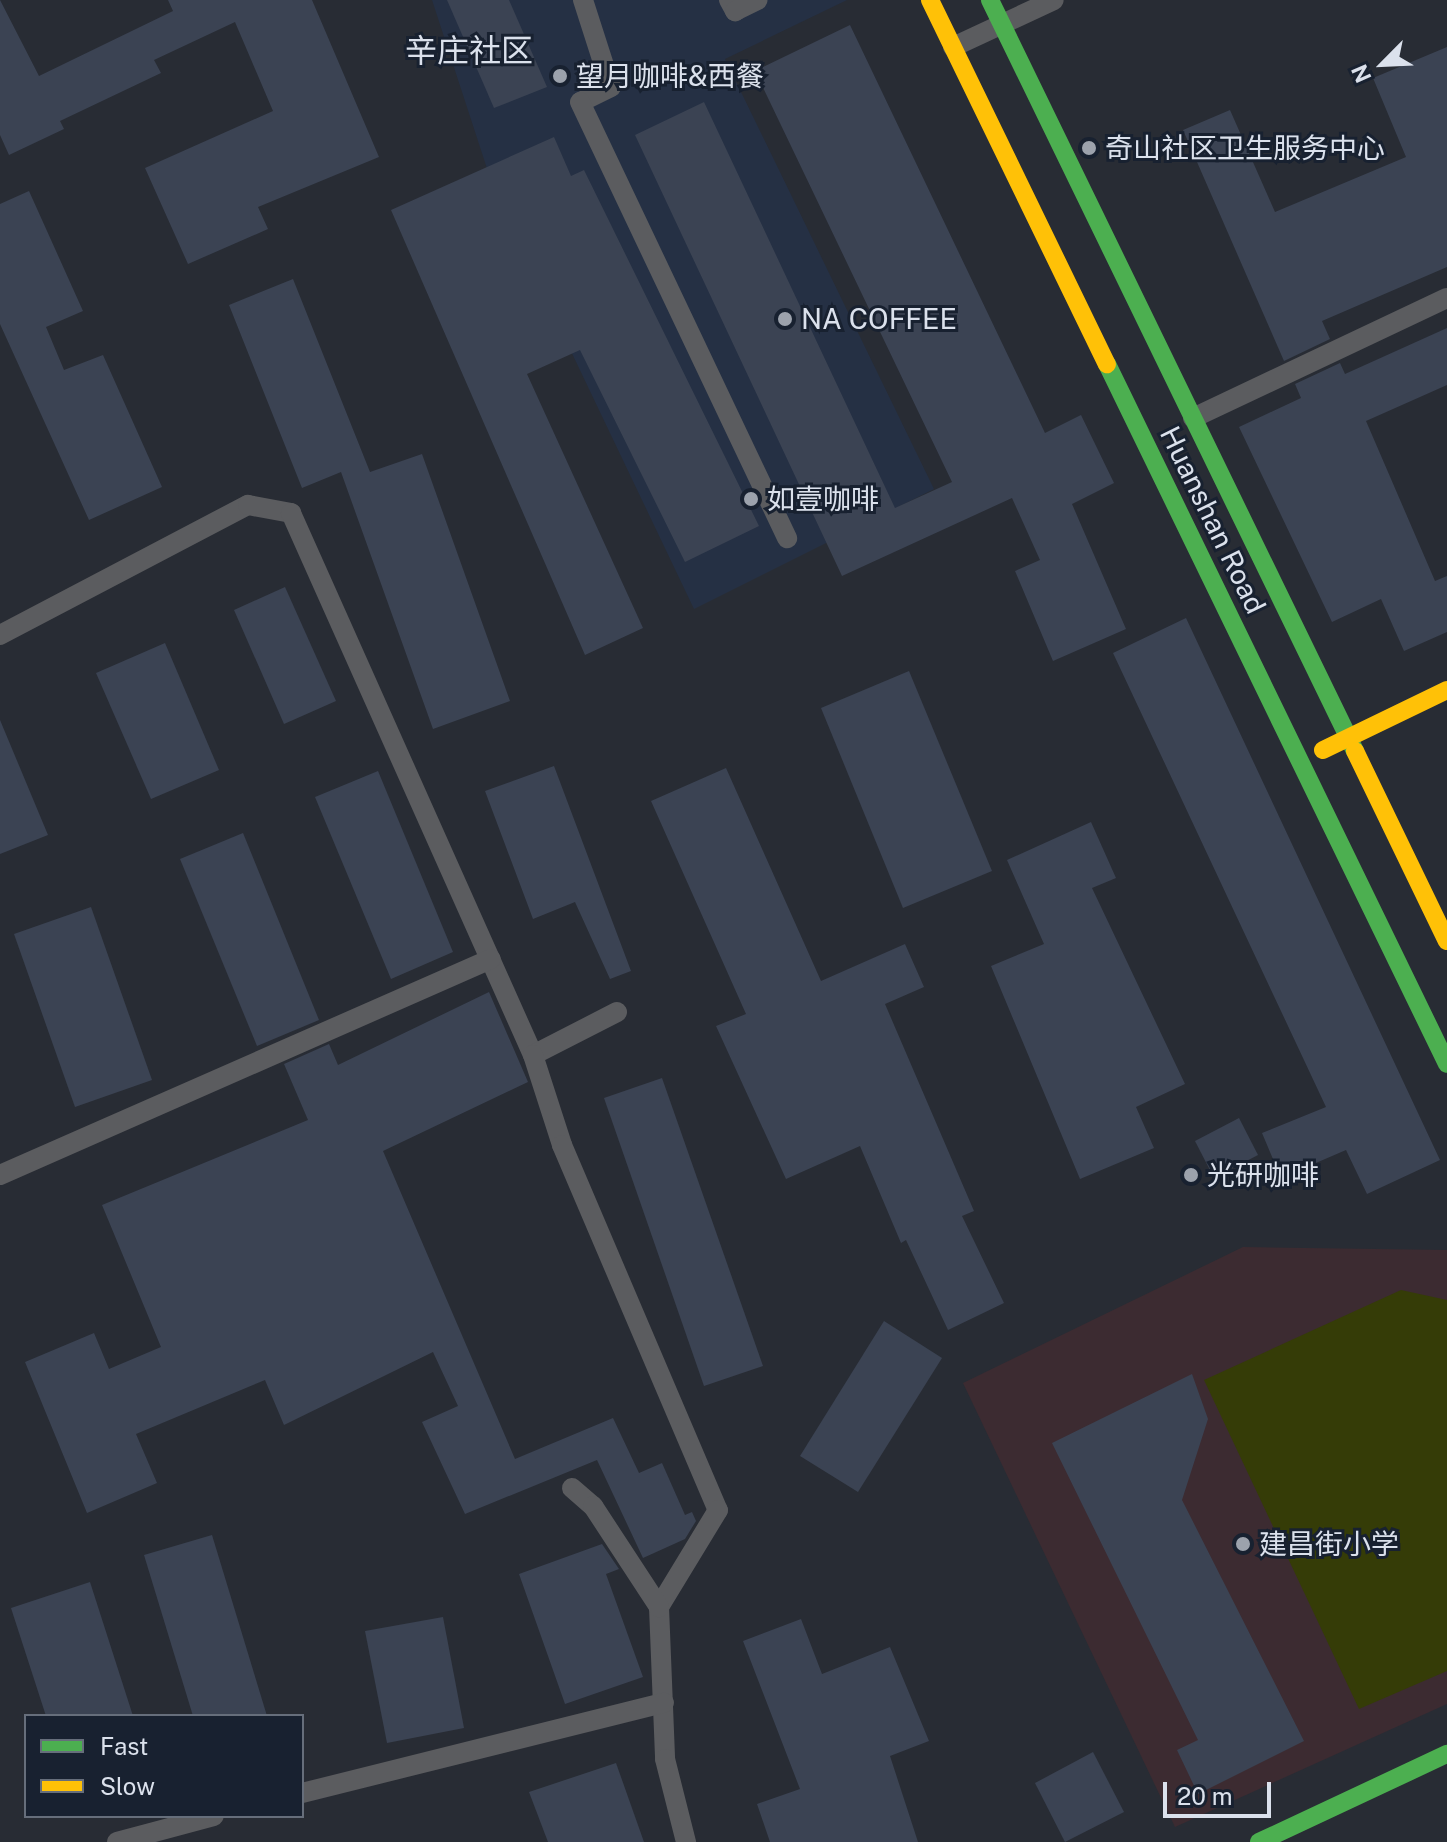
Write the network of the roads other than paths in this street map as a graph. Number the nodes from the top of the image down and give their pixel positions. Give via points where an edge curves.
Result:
1 (583, 0) edge
2 (729, 0) edge
3 (758, 0) edge
4 (930, 0) edge
5 (990, 0) edge
6 (1054, 0) edge
7 (1002, 24) junction
8 (953, 47) junction
9 (1447, 298) edge
10 (1193, 418) junction
11 (787, 538) dead end
12 (0, 635) edge
13 (1447, 690) edge
14 (1349, 739) junction
15 (1298, 761) junction
16 (1447, 941) edge
17 (491, 959) junction
18 (617, 1012) dead end
19 (533, 1055) junction
20 (1447, 1064) edge
21 (0, 1175) edge
22 (572, 1488) dead end
23 (659, 1607) junction
24 (664, 1703) junction
25 (1447, 1754) edge
26 (304, 1793) edge
27 (207, 1818) edge
28 (117, 1842) edge
29 (686, 1842) edge
30 (1259, 1842) edge

1 - 11 lane via 611,87 580,102
2 - 3 lane via 735,11
4 - 8 main road, Huanshan Road
5 - 7 main road, Huanshan Road
6 - 7 lane
7 - 8 lane
7 - 10 main road, Huanshan Road
8 - 15 main road, Huanshan Road
9 - 10 lane
10 - 14 main road, Huanshan Road
12 - 17 lane via 248,505 291,513
13 - 14 main road
14 - 15 main road
14 - 16 main road, Huanshan Road
15 - 20 main road, Huanshan Road
17 - 19 lane
17 - 21 lane
18 - 19 lane
19 - 23 lane via 562,1145 718,1510
22 - 23 lane via 593,1506
23 - 24 lane
24 - 26 lane
24 - 29 lane via 665,1759
25 - 30 main road
27 - 28 lane

